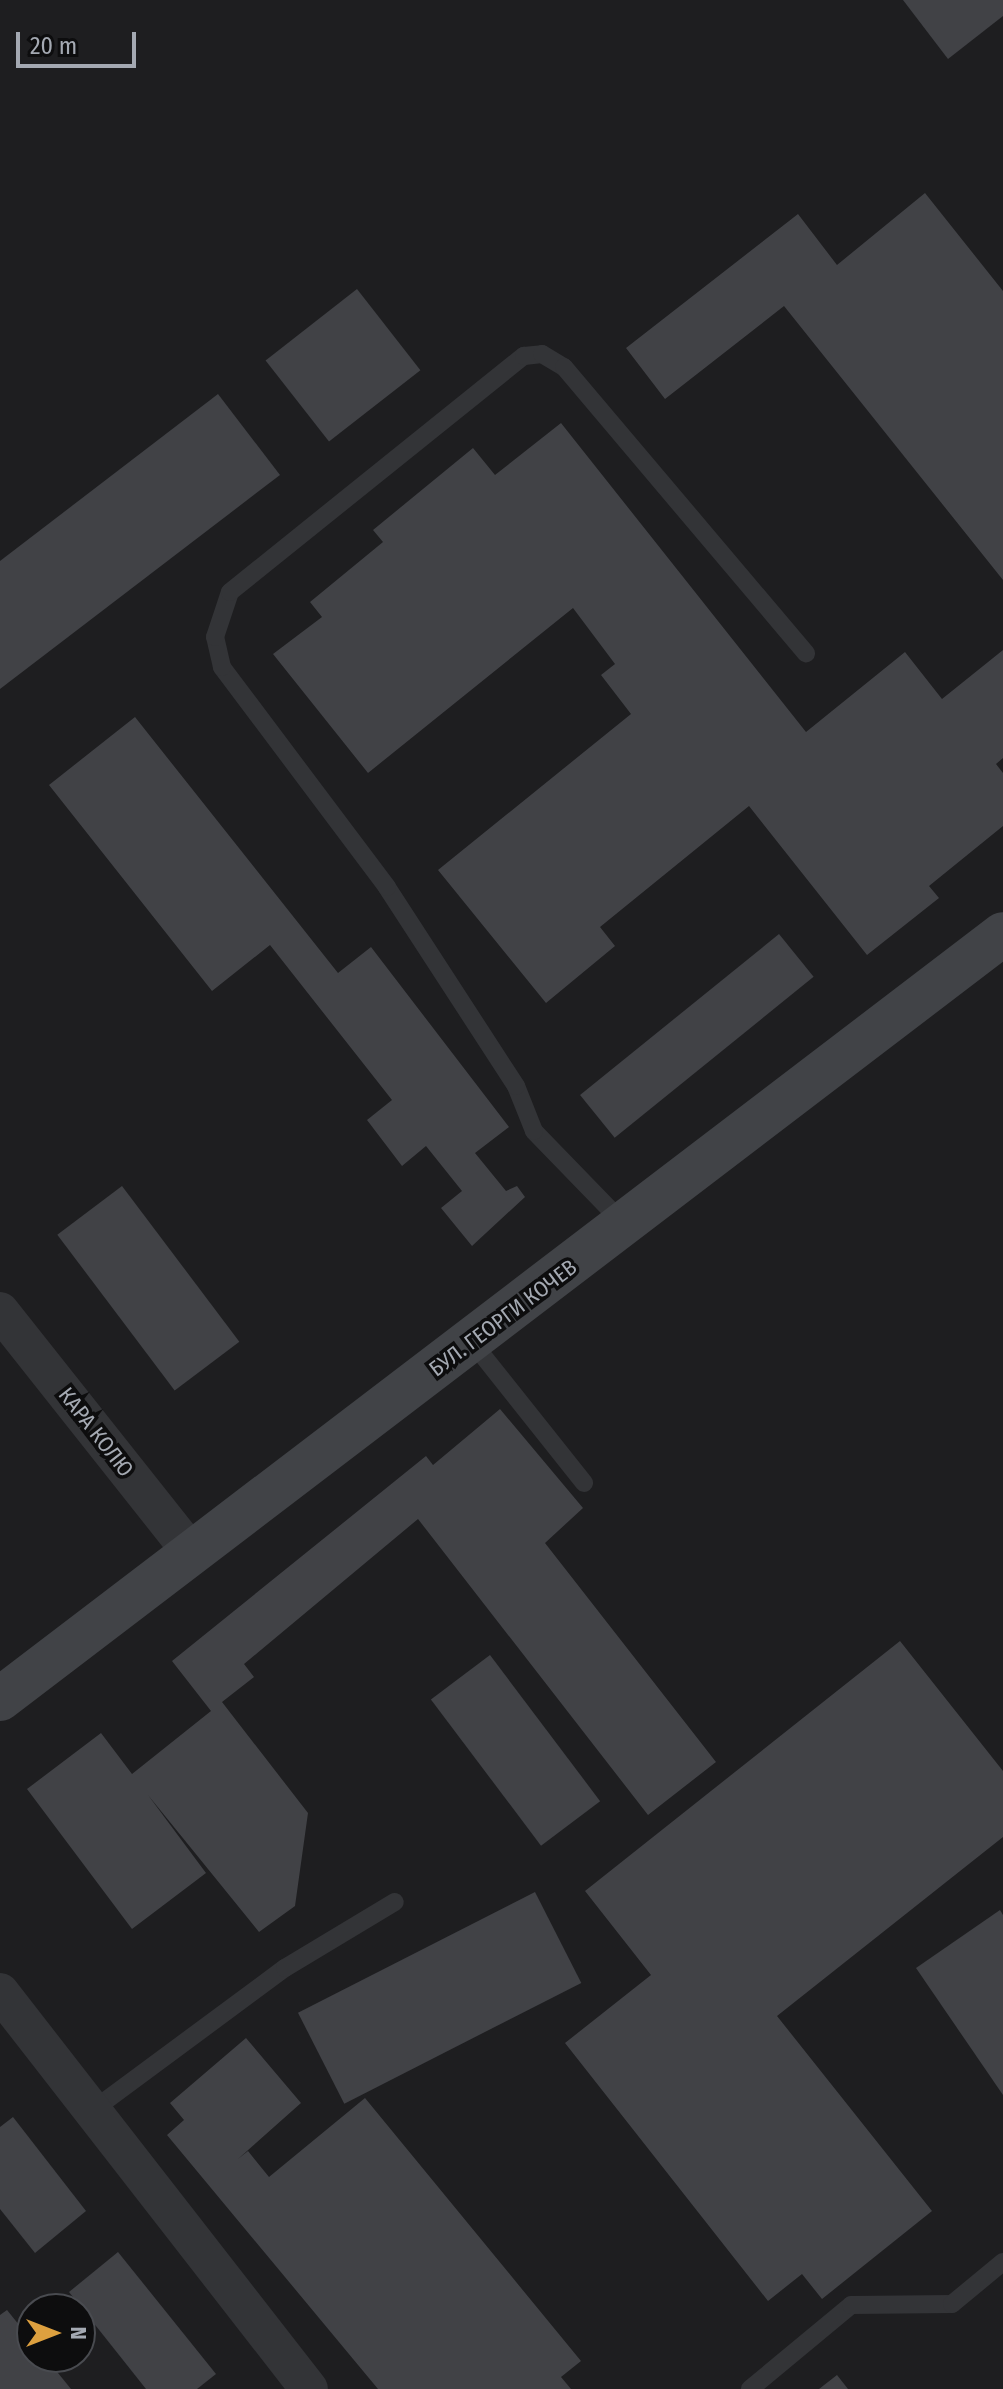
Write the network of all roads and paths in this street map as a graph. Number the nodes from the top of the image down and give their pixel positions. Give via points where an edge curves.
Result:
1 (806, 653) dead end
2 (1003, 934) edge
3 (625, 1225) junction
4 (0, 1311) edge
5 (472, 1342) junction
6 (584, 1483) dead end
7 (192, 1553) junction
8 (0, 1699) edge
9 (395, 1902) dead end
10 (0, 1992) edge
11 (93, 2110) junction
12 (1003, 2262) edge
13 (309, 2389) edge
14 (750, 2389) edge

1 - 3 lane via 564,367 542,354 524,356 230,592 215,637 222,667 387,887 516,1086 534,1131
2 - 3 main road, БУЛ. ГЕОРГИ КОЧЕВ
3 - 5 main road, БУЛ. ГЕОРГИ КОЧЕВ
4 - 7 street, КАРА КОЛЮ
5 - 6 lane
5 - 7 main road, БУЛ. ГЕОРГИ КОЧЕВ
7 - 8 main road, БУЛ. ГЕОРГИ КОЧЕВ
9 - 11 lane via 285,1968
10 - 11 street
11 - 13 street
12 - 14 lane via 952,2304 851,2305

